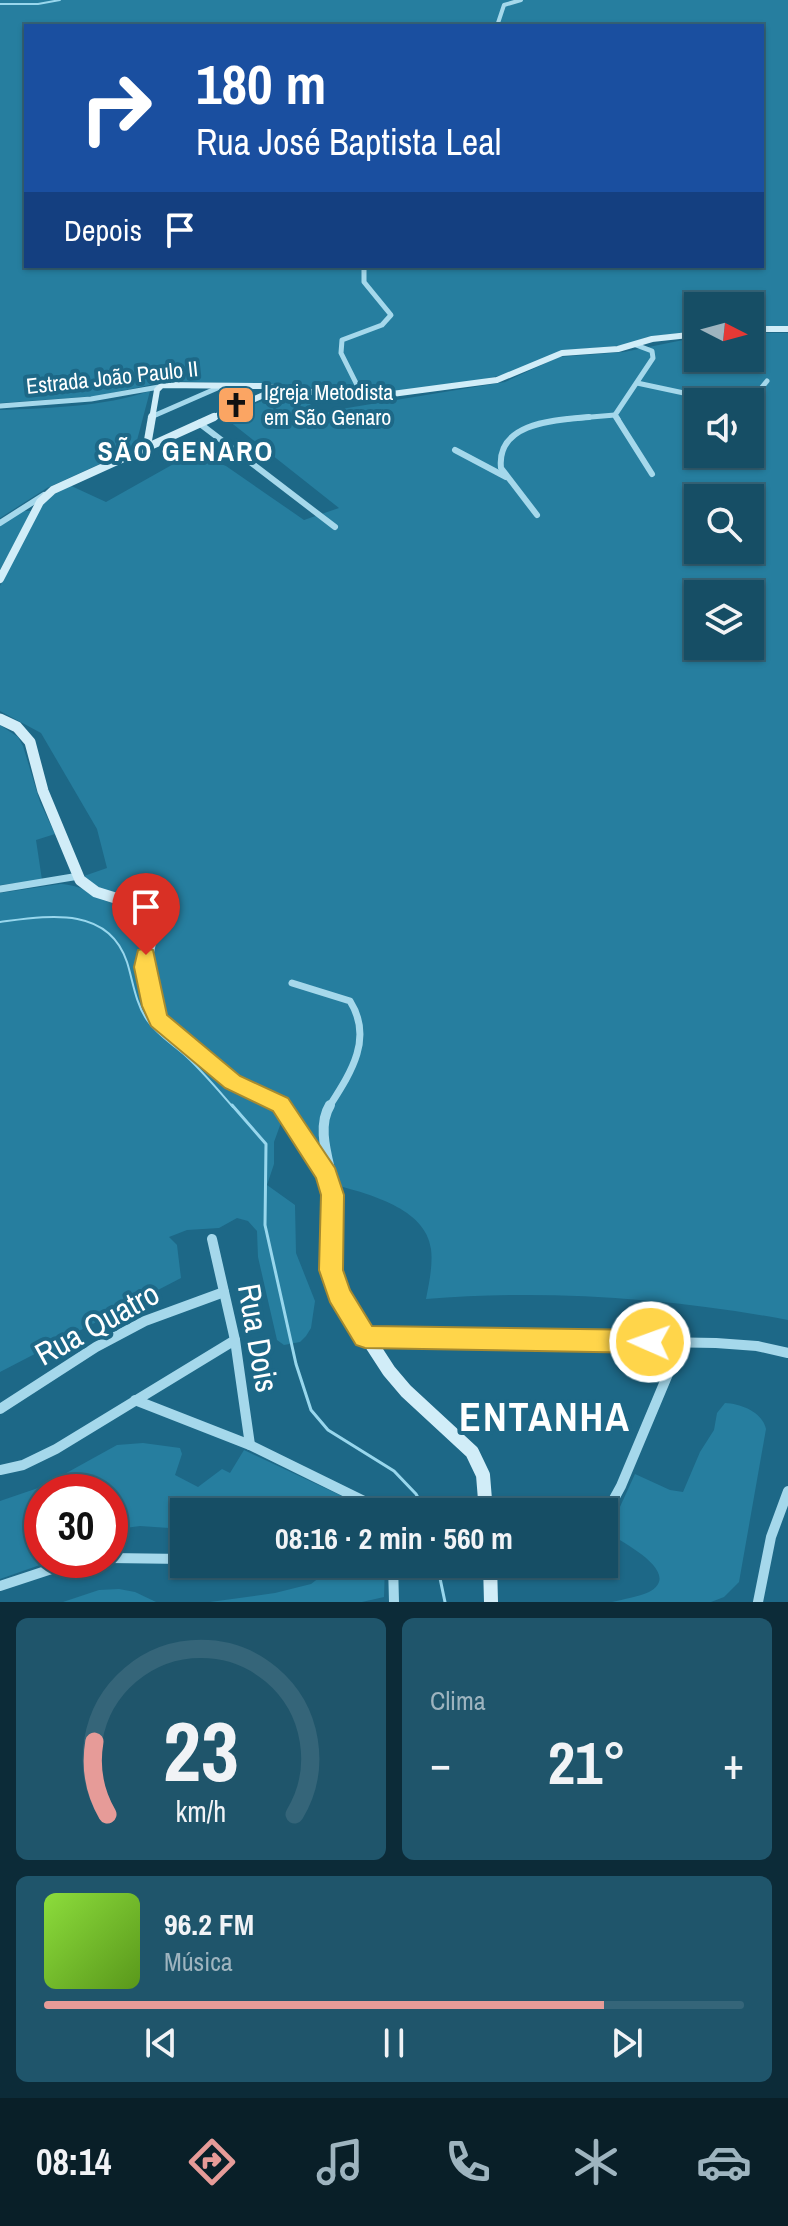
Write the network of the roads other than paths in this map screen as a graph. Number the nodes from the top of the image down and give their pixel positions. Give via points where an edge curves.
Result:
1 (521, 0) edge
2 (498, 24) edge
3 (364, 268) edge
4 (764, 329) edge
5 (788, 329) edge
6 (684, 336) edge
7 (636, 345) junction
8 (767, 381) dead end
9 (637, 383) junction
10 (226, 385) junction
11 (159, 387) junction
12 (280, 388) junction
13 (761, 388) edge
14 (684, 393) edge
15 (363, 397) junction
16 (0, 406) edge
17 (615, 415) junction
18 (151, 417) junction
19 (199, 423) junction
20 (147, 446) junction
21 (455, 450) dead end
22 (652, 474) dead end
23 (508, 478) junction
24 (53, 490) junction
25 (537, 515) dead end
26 (0, 523) edge
27 (335, 527) dead end
28 (0, 579) edge
29 (0, 719) edge
30 (76, 871) junction
31 (0, 889) edge
32 (292, 983) dead end
33 (332, 1188) junction
34 (212, 1239) dead end
35 (224, 1292) junction
36 (365, 1337) junction
37 (235, 1340) junction
38 (681, 1343) junction
39 (788, 1353) edge
40 (135, 1400) junction
41 (0, 1409) edge
42 (250, 1445) junction
43 (0, 1470) edge
44 (788, 1491) edge
45 (358, 1498) edge
46 (485, 1498) edge
47 (614, 1498) edge
48 (128, 1558) edge
49 (170, 1559) edge
50 (24, 1578) edge
51 (393, 1578) edge
52 (490, 1578) edge
53 (0, 1586) edge
54 (394, 1602) edge
55 (491, 1602) edge
56 (758, 1602) edge

1 - 2 street via 504,5
3 - 15 street via 364,282 391,315 382,326 342,340 341,353
4 - 5 street
6 - 7 street, Estrada João Paulo II
7 - 9 street via 654,355
7 - 15 street, Estrada João Paulo II via 562,353 497,380
8 - 13 street
9 - 14 street
9 - 17 street
10 - 11 street, Estrada João Paulo II
10 - 12 street, Estrada João Paulo II
10 - 18 street
11 - 16 street, Estrada João Paulo II
11 - 18 street
12 - 15 street, Estrada João Paulo II
12 - 19 street
17 - 22 street
17 - 23 street via 529,425 500,456
18 - 20 street
19 - 20 street
19 - 27 street
20 - 24 street
21 - 23 street
23 - 25 street
24 - 26 street
24 - 28 street via 40,502
29 - 30 street via 30,742 43,791
30 - 31 street
30 - 33 street via 96,892 149,912 154,926 144,967 159,1020 233,1082 281,1104
32 - 33 street via 350,1001 360,1017 352,1071 323,1120
33 - 36 street via 331,1270
34 - 35 street, Rua Dois
35 - 37 street, Rua Dois
35 - 41 street, Rua Quatro via 145,1321
36 - 38 street
36 - 46 street via 406,1391 472,1452 483,1475
37 - 40 street
37 - 42 street, Rua Dois
38 - 39 street via 742,1344
38 - 47 street
40 - 42 street
40 - 43 street via 38,1459
42 - 45 street
44 - 56 street via 771,1537
48 - 49 street
50 - 53 street
51 - 54 street
52 - 55 street

